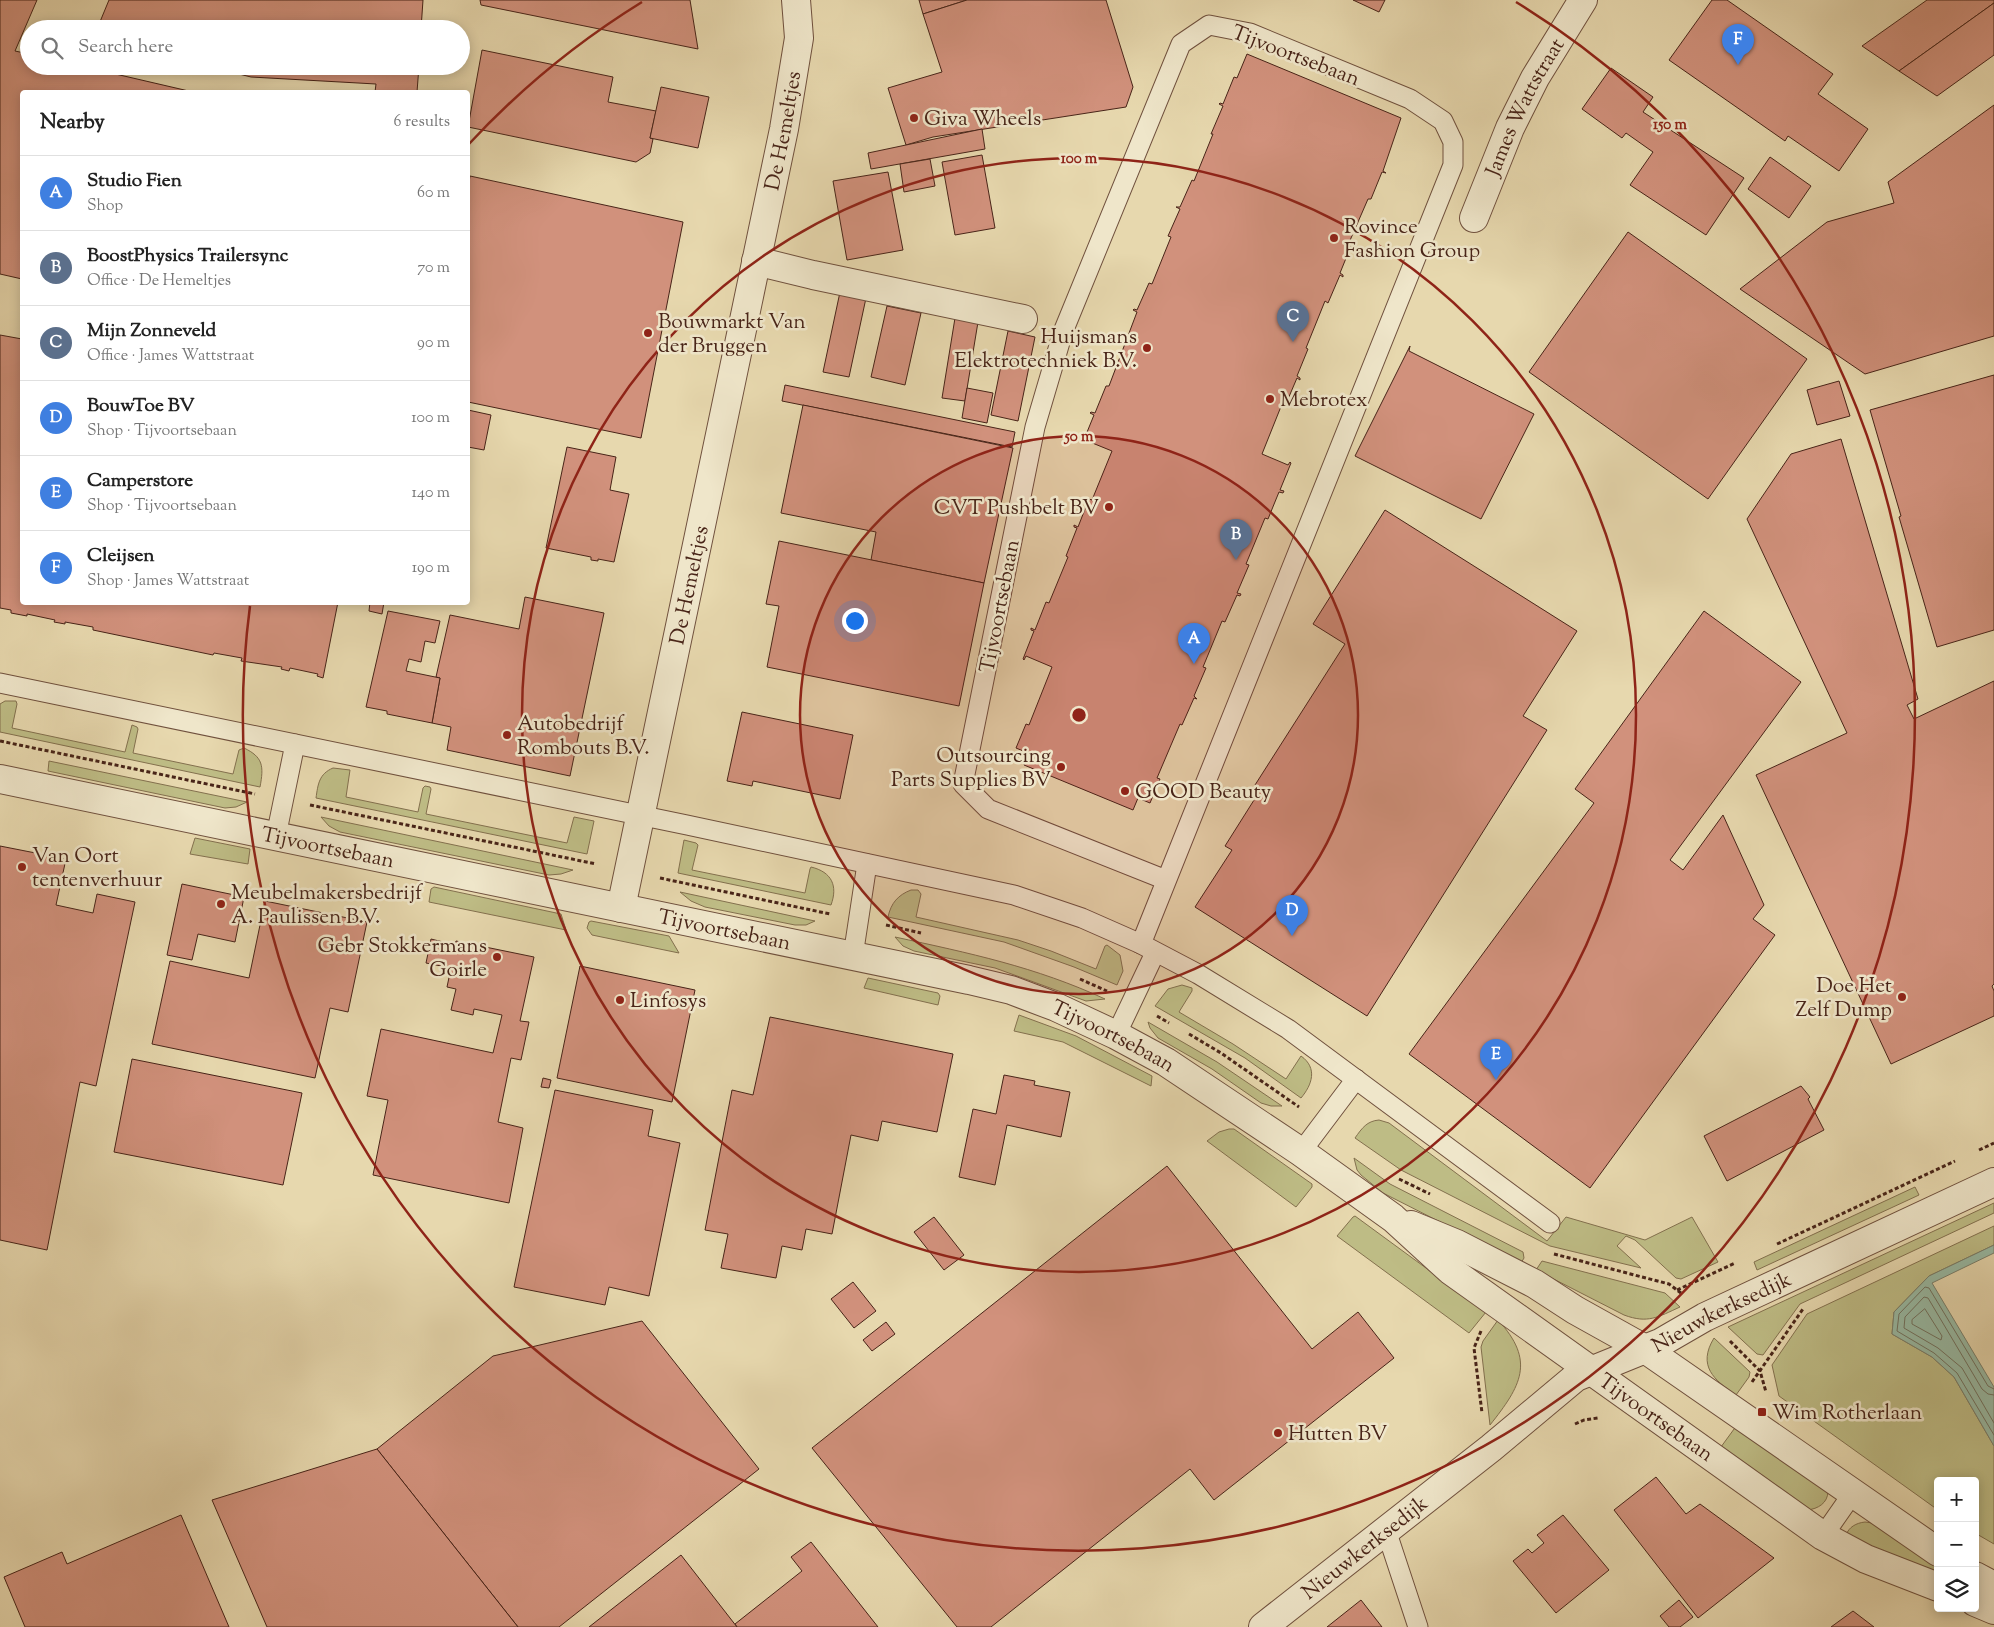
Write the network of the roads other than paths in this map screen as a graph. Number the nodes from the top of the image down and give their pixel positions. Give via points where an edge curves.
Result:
1 (796, 0) edge
2 (1584, 0) edge
3 (1474, 218) dead end
4 (756, 262) junction
5 (1023, 319) dead end
6 (0, 683) edge
7 (295, 744) junction
8 (0, 779) edge
9 (641, 816) junction
10 (276, 836) junction
11 (867, 864) junction
12 (1166, 880) junction
13 (621, 908) junction
14 (1148, 948) junction
15 (853, 956) junction
16 (1116, 1035) junction
17 (1356, 1079) junction
18 (1301, 1152) junction
19 (1994, 1182) edge
20 (1393, 1218) junction
21 (1550, 1223) dead end
22 (1645, 1349) junction
23 (1591, 1371) junction
24 (1854, 1493) junction
25 (1386, 1530) junction
26 (1823, 1536) junction
27 (1934, 1549) edge
28 (1979, 1578) edge
29 (1934, 1585) edge
30 (1994, 1586) edge
31 (1979, 1604) edge
32 (1994, 1610) edge
33 (1263, 1627) edge
34 (1418, 1627) edge

1 - 4 street, De Hemeltjes via 800,38
2 - 3 street, James Wattstraat via 1535,78 1514,119
4 - 5 street
4 - 9 street, De Hemeltjes
6 - 7 lane
7 - 9 lane
7 - 10 lane
8 - 10 street, Tijvoortsebaan
9 - 11 lane
9 - 13 street, De Hemeltjes
10 - 13 street, Tijvoortsebaan
11 - 14 lane via 1014,895 1082,918
11 - 15 lane
12 - 12 lane, Tijvoortsebaan via 1453,165 1452,142 1443,121 1410,99 1250,33 1209,25 1181,44 1063,332 1035,427 963,784 988,809
12 - 14 lane, Tijvoortsebaan
13 - 15 street, Tijvoortsebaan
14 - 16 lane, Tijvoortsebaan
14 - 17 lane via 1198,974 1288,1029
15 - 16 street, Tijvoortsebaan via 1012,990
16 - 18 street, Tijvoortsebaan via 1166,1062
17 - 18 lane
17 - 21 lane
18 - 20 street, Tijvoortsebaan
19 - 22 street, Nieuwkerksedijk via 1705,1317
20 - 22 street, Tijvoortsebaan via 1456,1244 1535,1284
20 - 23 street, Tijvoortsebaan via 1450,1270
22 - 23 street, Nieuwkerksedijk
22 - 24 street, Tijvoortsebaan
23 - 25 street, Nieuwkerksedijk via 1576,1377
23 - 26 street, Tijvoortsebaan
24 - 26 lane
24 - 27 street, Tijvoortsebaan
25 - 33 street, Nieuwkerksedijk
25 - 34 lane
26 - 29 street, Tijvoortsebaan via 1866,1559
28 - 30 street
31 - 32 street

